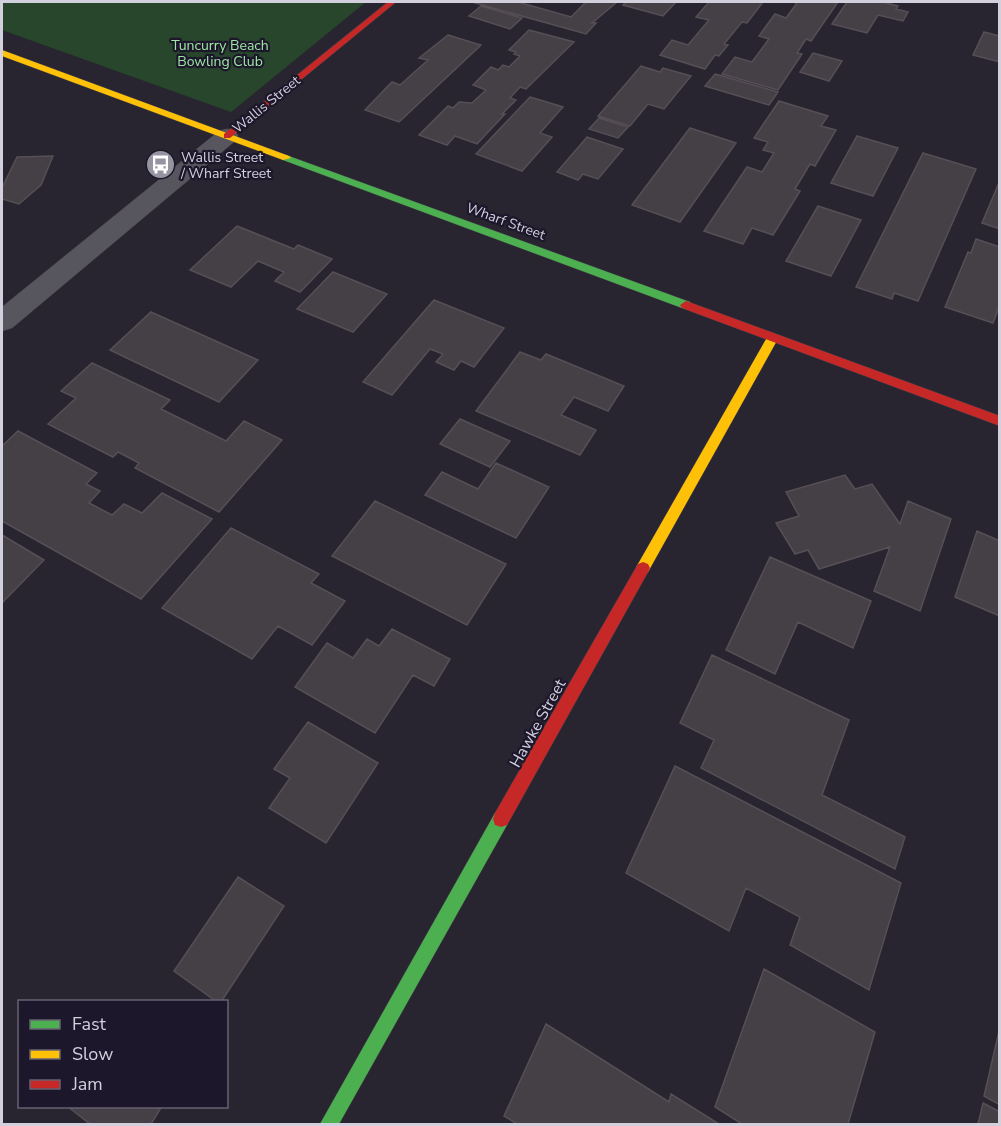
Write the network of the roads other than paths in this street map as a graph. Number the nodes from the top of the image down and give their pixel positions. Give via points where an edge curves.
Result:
1 (392, 2) edge
2 (2, 53) edge
3 (227, 136) junction
4 (2, 321) edge
5 (773, 337) junction
6 (999, 421) edge
7 (329, 1125) edge

1 - 3 street, Wallis Street
2 - 3 street, Wharf Street
3 - 4 street, Wallis Street
3 - 5 street, Wharf Street
5 - 6 street, Wharf Street
5 - 7 street, Hawke Street

